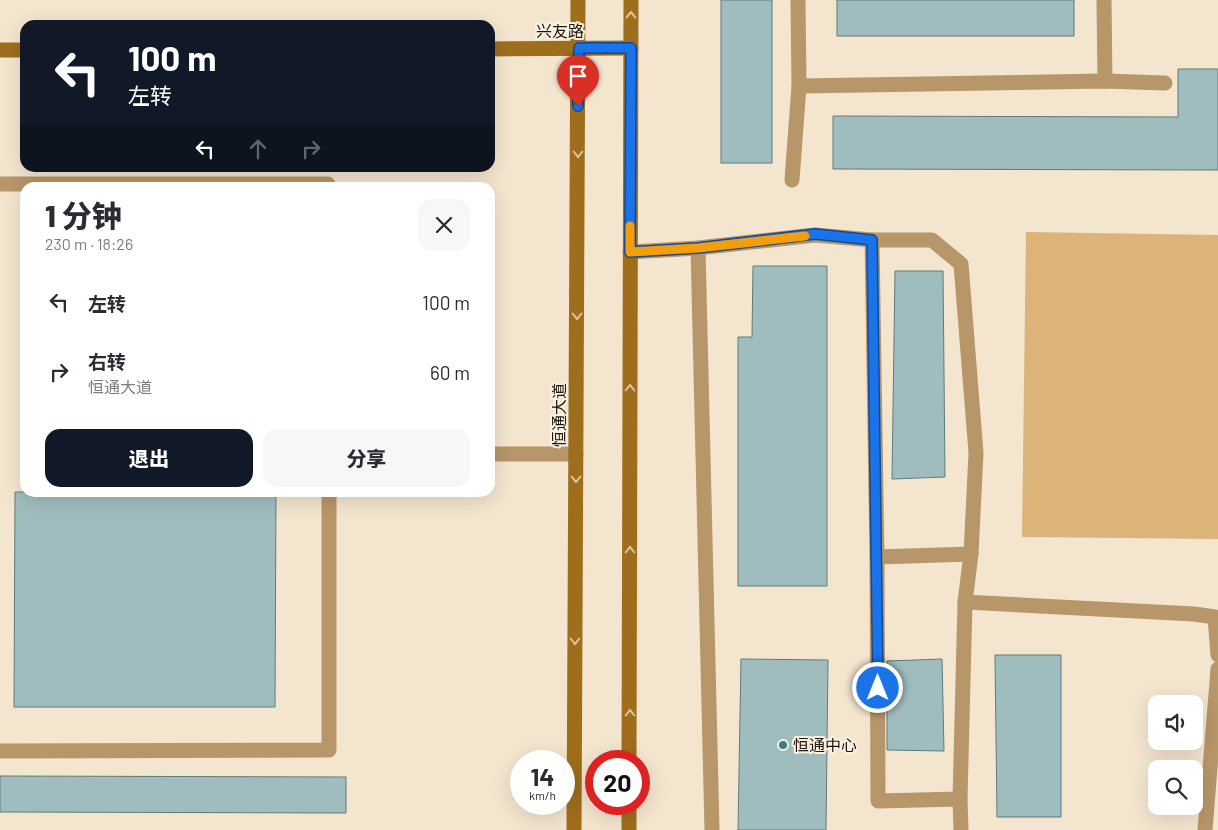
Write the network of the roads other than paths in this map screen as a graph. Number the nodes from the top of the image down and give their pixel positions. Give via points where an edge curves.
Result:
1 (578, 0) edge
2 (631, 0) edge
3 (798, 0) edge
4 (1104, 0) edge
5 (579, 48) junction
6 (631, 48) junction
7 (495, 49) edge
8 (0, 50) edge
9 (20, 50) edge
10 (1105, 81) junction
11 (1165, 83) dead end
12 (799, 86) junction
13 (792, 180) dead end
14 (0, 184) edge
15 (20, 184) edge
16 (872, 240) junction
17 (698, 248) junction
18 (630, 252) junction
19 (495, 454) edge
20 (576, 454) junction
21 (329, 497) edge
22 (971, 554) junction
23 (877, 557) junction
24 (965, 602) junction
25 (1218, 654) edge
26 (1218, 669) edge
27 (0, 750) edge
28 (630, 750) edge
29 (960, 799) junction
30 (629, 815) edge
31 (574, 830) edge
32 (629, 830) edge
33 (712, 830) edge
34 (961, 830) edge
35 (1205, 830) edge

1 - 5 main road, 恒通大道
6 -> 2 main road
3 - 12 lane
4 - 10 lane
5 - 6 main road, 兴友路
5 - 7 main road, 兴友路
5 -> 20 main road, 恒通大道
6 - 18 main road
8 - 9 main road
10 - 11 lane
10 - 12 lane
12 - 13 lane
14 - 15 lane
16 - 17 lane via 815,234
16 - 22 lane via 932,240 961,264 976,453
16 - 23 lane
17 - 18 lane
17 - 33 lane
28 -> 18 main road
19 - 20 lane
20 -> 31 main road, 恒通大道
21 - 27 lane via 329,750
22 - 23 lane
22 - 24 lane
23 - 29 lane via 878,801
24 - 25 lane via 1215,617
24 - 29 lane
26 - 35 lane
29 - 34 lane
30 - 32 main road

